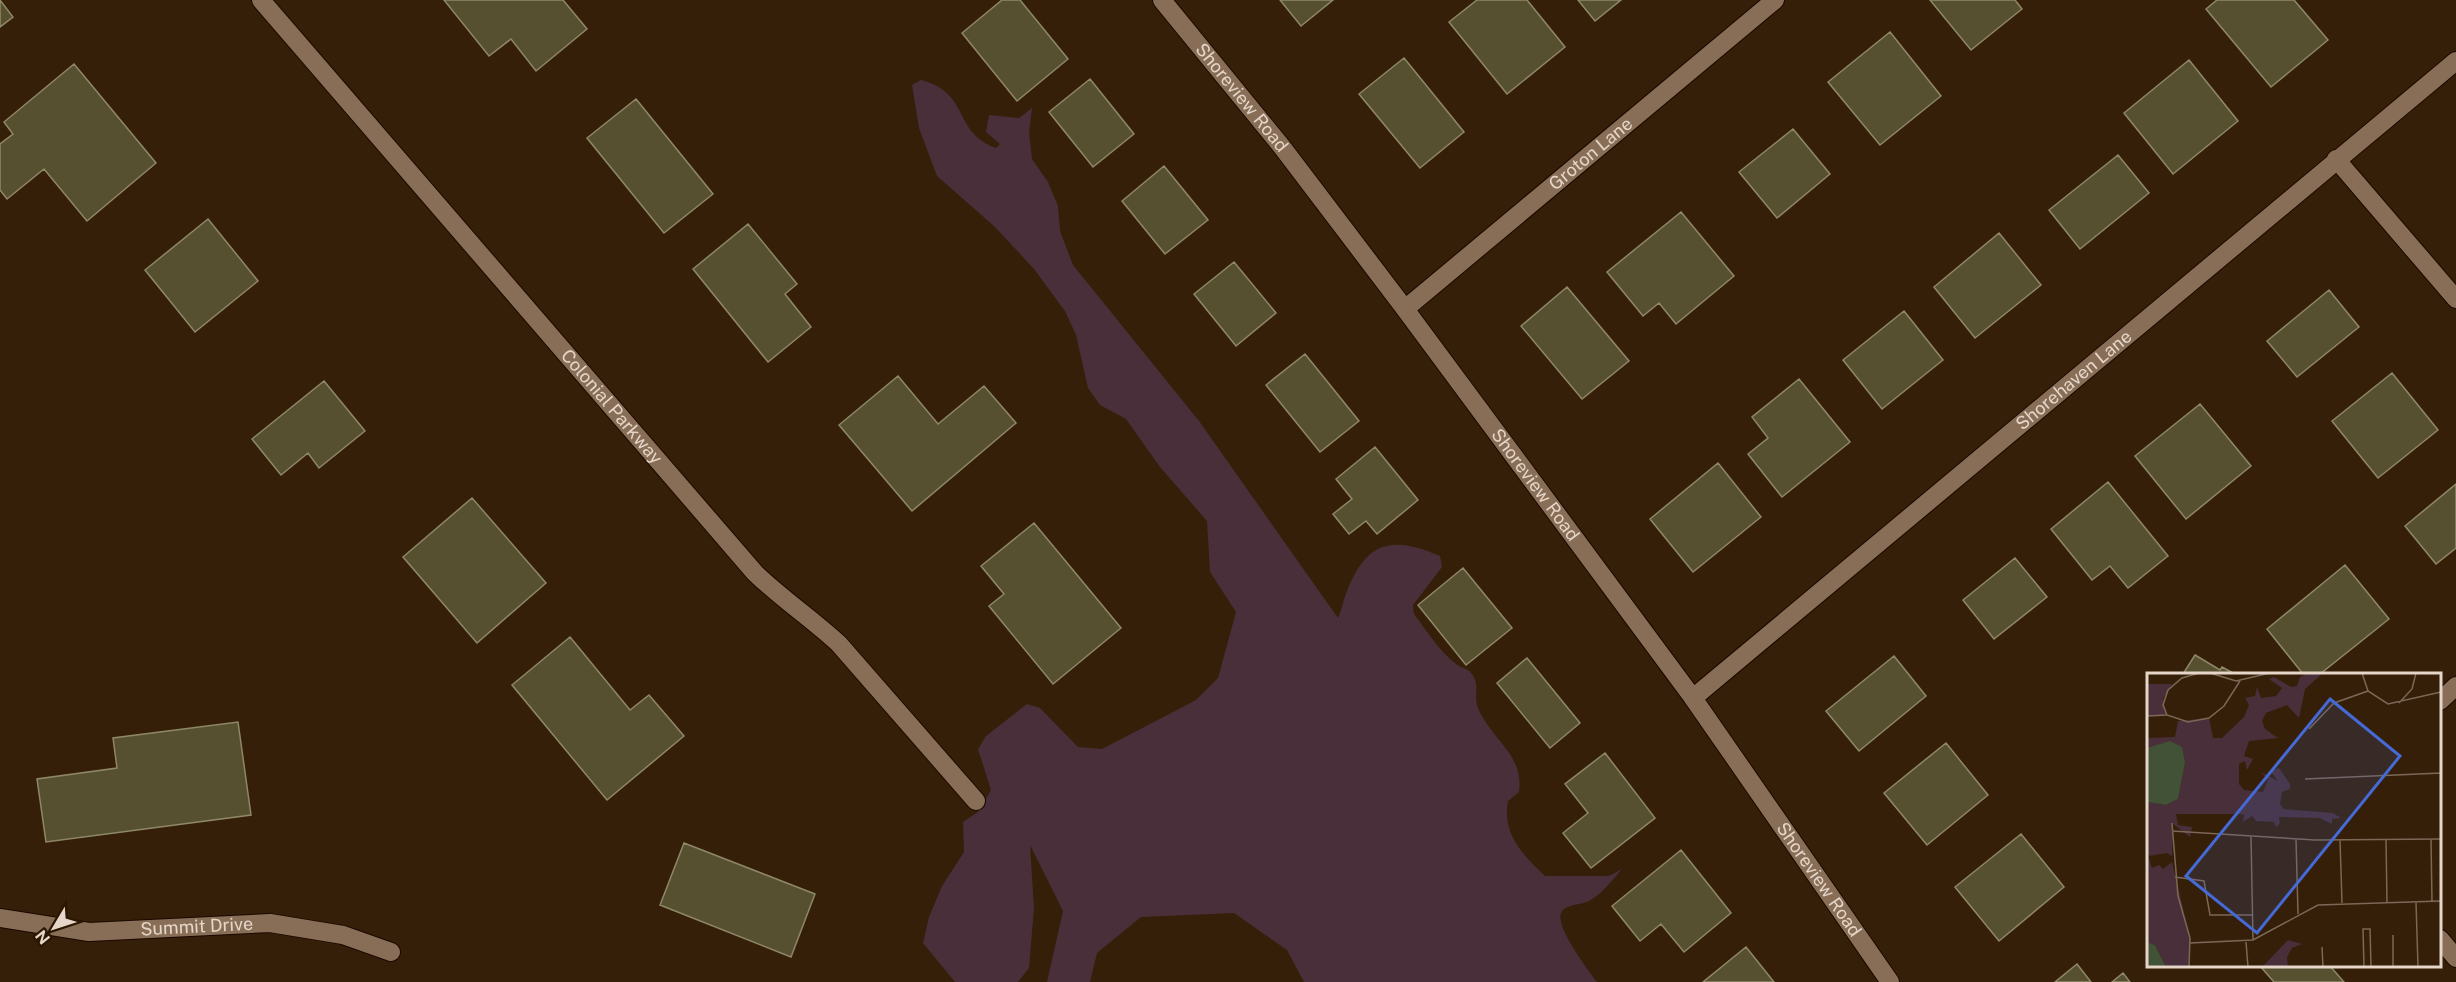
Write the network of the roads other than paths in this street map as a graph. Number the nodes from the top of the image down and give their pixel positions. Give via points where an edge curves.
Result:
1 (261, 0) edge
2 (1162, 0) edge
3 (1775, 0) edge
4 (2456, 60) edge
5 (2336, 159) junction
6 (2456, 299) edge
7 (1405, 309) junction
8 (2456, 686) edge
9 (1693, 698) junction
10 (2441, 698) edge
11 (976, 801) dead end
12 (0, 918) edge
13 (2441, 941) edge
14 (392, 952) dead end
15 (2456, 958) edge
16 (1890, 982) edge

1 - 11 street, Colonial Parkway via 755,573 839,644
2 - 7 street, Shoreview Road via 1282,147
3 - 7 street, Groton Lane
4 - 5 street, Shorehaven Lane
5 - 6 street
5 - 9 street, Shorehaven Lane
7 - 9 street, Shoreview Road
8 - 10 street
9 - 16 street, Shoreview Road
12 - 14 street, Summit Drive via 89,932 270,923 343,935
13 - 15 street

